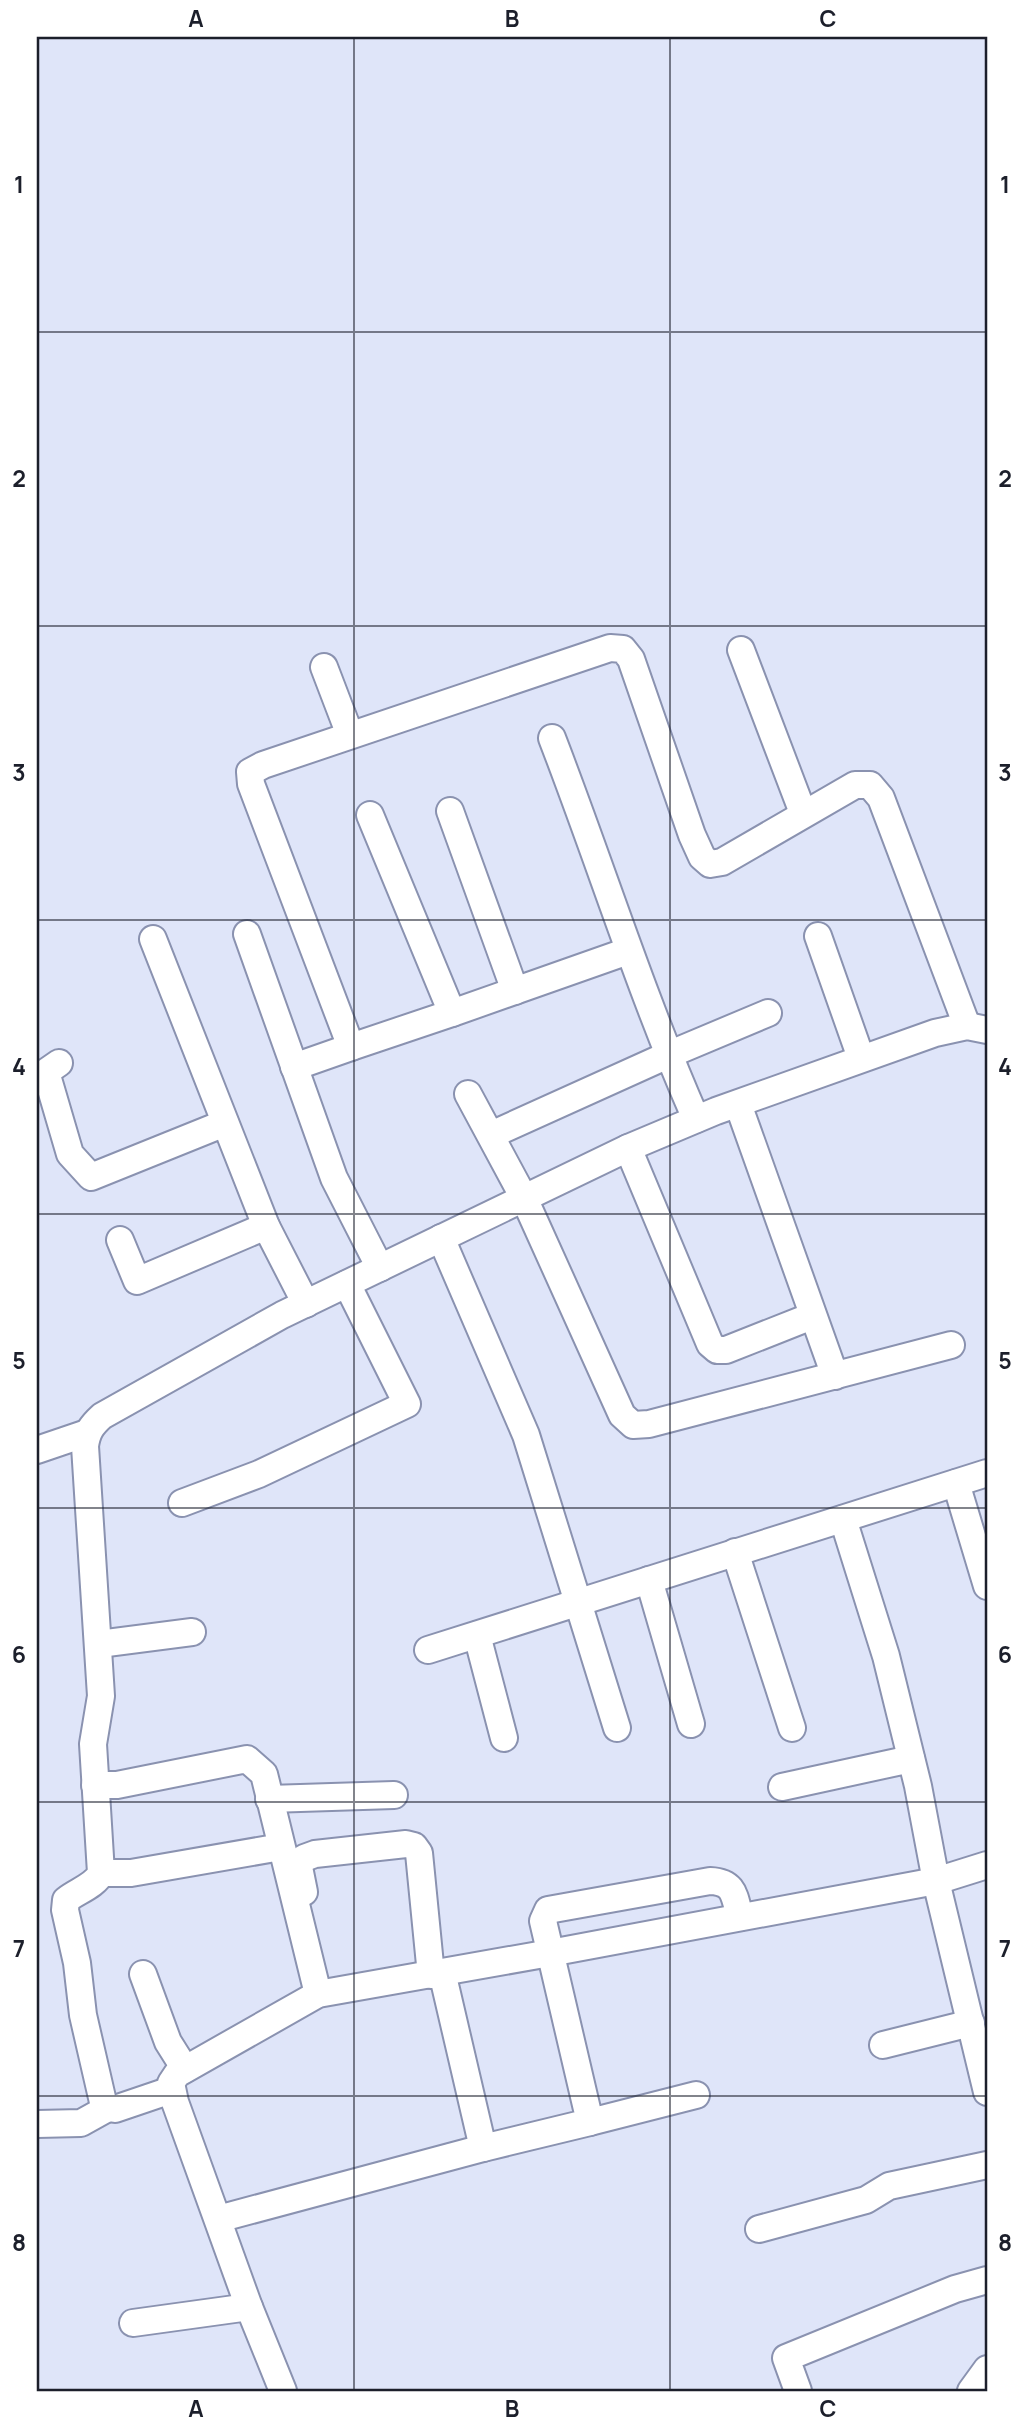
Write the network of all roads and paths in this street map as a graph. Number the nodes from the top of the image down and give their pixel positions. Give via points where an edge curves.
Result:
1 (741, 650) dead end
2 (324, 667) dead end
3 (350, 735) junction
4 (552, 738) dead end
5 (450, 811) dead end
6 (803, 813) junction
7 (370, 815) dead end
8 (247, 934) dead end
9 (818, 936) dead end
10 (153, 939) dead end
11 (628, 951) junction
12 (516, 991) junction
13 (452, 1013) junction
14 (768, 1013) dead end
15 (977, 1028) edge
16 (351, 1046) junction
17 (668, 1055) junction
18 (862, 1058) junction
19 (59, 1063) dead end
20 (295, 1067) junction
21 (468, 1094) dead end
22 (738, 1104) junction
23 (696, 1119) junction
24 (225, 1123) junction
25 (491, 1135) junction
26 (628, 1148) junction
27 (524, 1198) junction
28 (266, 1226) junction
29 (441, 1238) junction
30 (120, 1240) dead end
31 (380, 1268) junction
32 (347, 1284) junction
33 (306, 1304) junction
34 (812, 1316) junction
35 (951, 1345) dead end
36 (835, 1376) junction
37 (87, 1433) junction
38 (37, 1450) edge
39 (987, 1473) edge
40 (956, 1483) junction
41 (182, 1503) dead end
42 (843, 1519) junction
43 (735, 1552) junction
44 (649, 1580) junction
45 (987, 1586) edge
46 (577, 1603) junction
47 (192, 1632) dead end
48 (477, 1634) junction
49 (99, 1644) junction
50 (428, 1650) dead end
51 (691, 1724) dead end
52 (617, 1728) dead end
53 (792, 1728) dead end
54 (503, 1738) dead end
55 (911, 1759) junction
56 (95, 1785) junction
57 (782, 1787) dead end
58 (394, 1795) dead end
59 (269, 1799) junction
60 (281, 1847) junction
61 (987, 1865) edge
62 (101, 1874) junction
63 (936, 1881) junction
64 (740, 1917) junction
65 (550, 1954) junction
66 (437, 1973) junction
67 (143, 1974) dead end
68 (322, 1993) junction
69 (971, 2023) junction
70 (883, 2045) dead end
71 (178, 2080) junction
72 (987, 2092) edge
73 (696, 2095) dead end
74 (108, 2108) junction
75 (590, 2122) junction
76 (37, 2124) edge
77 (483, 2148) junction
78 (987, 2165) edge
79 (218, 2219) junction
80 (759, 2229) dead end
81 (987, 2280) edge
82 (249, 2307) junction
83 (132, 2323) dead end
84 (987, 2369) edge
85 (284, 2391) edge
86 (798, 2391) edge
87 (971, 2391) edge

1 - 6 street
2 - 3 street
3 - 6 street via 610,648 623,649 631,659 702,857 710,864 722,862
3 - 16 street via 250,772
4 - 11 street
5 - 12 street
6 - 15 street via 855,785 870,785 881,798
7 - 13 street
8 - 20 street
9 - 18 street
10 - 24 street
11 - 12 street
11 - 17 street
12 - 13 street
13 - 16 street
14 - 17 street
15 - 18 street via 935,1034
16 - 20 street
17 - 23 street
17 - 25 street
18 - 22 street
19 - 24 street via 46,1072 70,1154 91,1177
20 - 31 street via 334,1178
21 - 25 street
22 - 23 street
22 - 34 street
23 - 26 street
24 - 28 street
25 - 27 street
26 - 27 street
26 - 34 street via 710,1344 726,1350
27 - 29 street
27 - 36 street via 622,1415 633,1425
28 - 30 street via 137,1281
28 - 33 street
29 - 31 street
29 - 46 street via 526,1435
31 - 32 street
32 - 33 street
32 - 41 street via 407,1404 259,1474
33 - 37 street via 102,1416
34 - 36 street
35 - 36 street
37 - 38 street
37 - 49 street
39 - 40 street
40 - 42 street
40 - 45 street
42 - 43 street
42 - 55 street via 886,1656
43 - 44 street
43 - 53 street
44 - 46 street
44 - 51 street
46 - 48 street
46 - 52 street
47 - 49 street
48 - 50 street
48 - 54 street
49 - 56 street
55 - 57 street
55 - 63 street
56 - 59 street via 117,1785 247,1759 264,1774
56 - 62 street
58 - 59 street
59 - 60 street
60 - 62 street
60 - 68 street
61 - 63 street
62 - 74 street via 66,1900 65,1910 88,2037
63 - 64 street
63 - 69 street
64 - 65 street
64 - 65 street via 730,1887 723,1881 558,1907 548,1910 543,1921
65 - 66 street
65 - 75 street
66 - 68 street
66 - 68 street via 419,1853 414,1846 315,1854 304,1858 299,1867
66 - 77 street
67 - 71 street
68 - 71 street
69 - 70 street
69 - 72 street
71 - 74 street via 115,2109
71 - 79 street
73 - 75 street
74 - 76 street via 81,2123
75 - 77 street
77 - 79 street
78 - 80 street via 888,2186 866,2200
79 - 82 street
81 - 86 street via 786,2358
82 - 83 street
82 - 85 street
84 - 87 street

